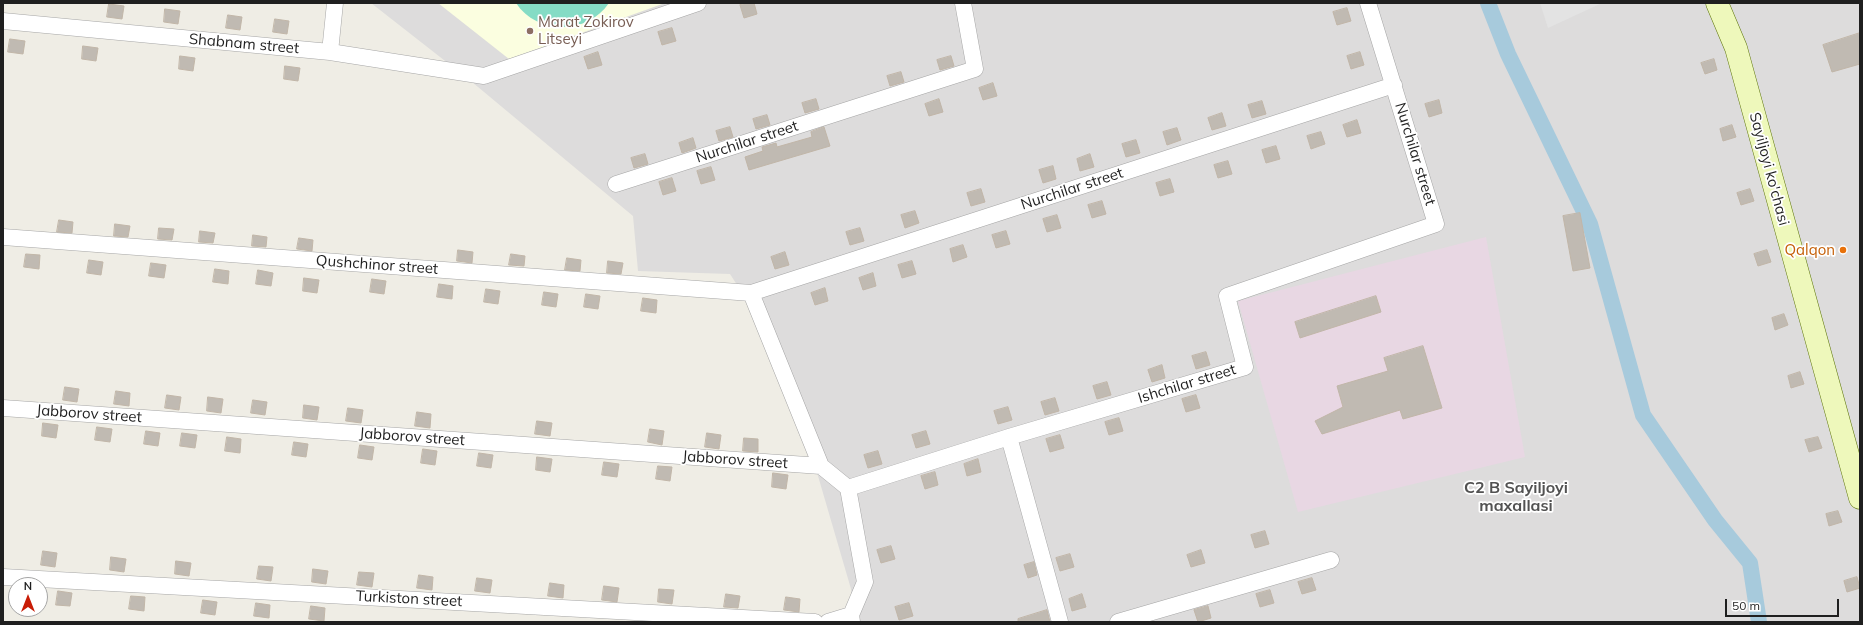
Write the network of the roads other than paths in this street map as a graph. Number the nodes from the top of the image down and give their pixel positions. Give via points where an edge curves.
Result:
1 (335, 3) edge
2 (698, 3) edge
3 (963, 3) edge
4 (1368, 3) edge
5 (1717, 3) edge
6 (3, 21) edge
7 (330, 52) junction
8 (1394, 85) junction
9 (616, 184) dead end
10 (1436, 224) joint
11 (3, 237) edge
12 (751, 293) junction
13 (3, 408) edge
14 (1009, 437) junction
15 (821, 466) junction
16 (848, 488) junction
17 (1860, 498) edge
18 (1331, 560) dead end
19 (3, 577) edge
20 (851, 618) edge
21 (815, 622) edge
22 (828, 622) edge
23 (1060, 622) edge
24 (1118, 622) edge

1 - 7 street
2 - 7 street, Shabnam street via 484,76
3 - 9 street, Nurchilar street via 975,69
4 - 8 street, Nurchilar street
5 - 17 main road, Sayiljoyi ko'chasi via 1736,48
6 - 7 street, Shabnam street
8 - 10 street, Nurchilar street
8 - 12 street, Nurchilar street
10 - 14 street, Ishchilar street via 1227,296 1245,367
11 - 12 street, Qushchinor street
12 - 15 street
13 - 15 street, Jabborov street
14 - 16 street, Ishchilar street
14 - 23 street
15 - 16 street
16 - 20 street via 865,582
18 - 24 street
19 - 21 street, Turkiston street
20 - 22 street

